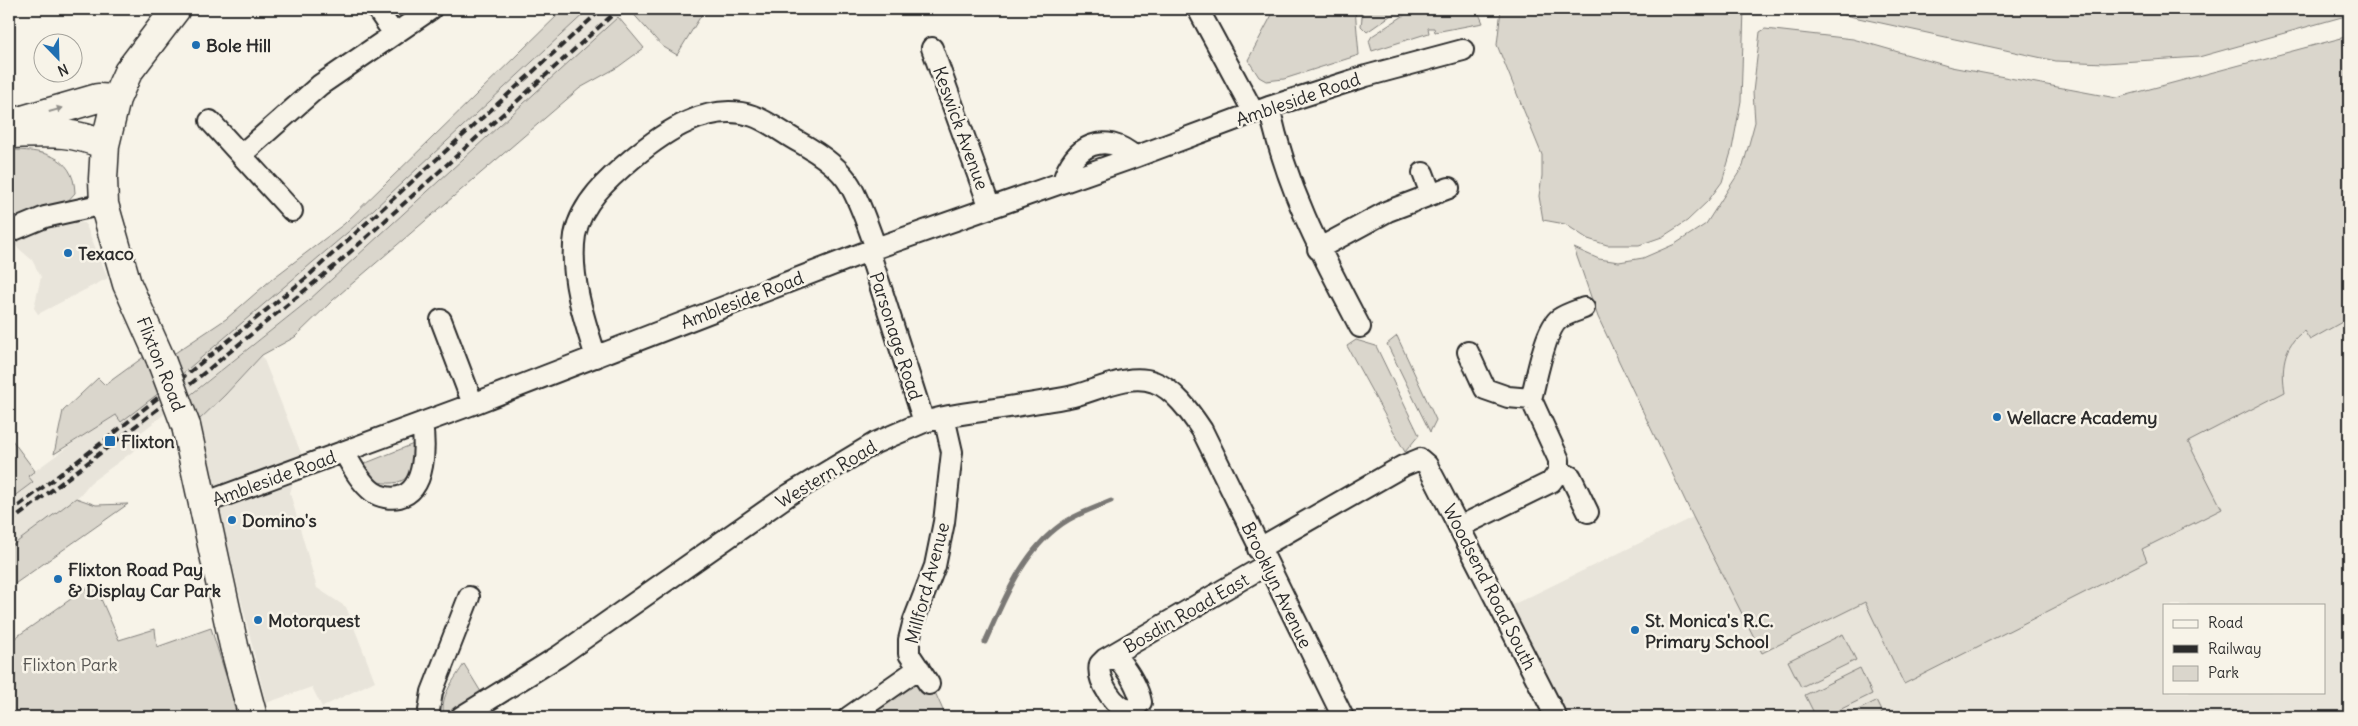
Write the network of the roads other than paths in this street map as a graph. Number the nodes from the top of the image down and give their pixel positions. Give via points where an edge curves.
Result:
1 (176, 9) edge
2 (377, 9) edge
3 (431, 9) edge
4 (1198, 9) edge
5 (394, 34) junction
6 (932, 48) dead end
7 (1463, 50) dead end
8 (116, 99) junction
9 (1262, 110) junction
10 (210, 121) dead end
11 (9, 124) edge
12 (9, 134) edge
13 (105, 145) junction
14 (241, 156) junction
15 (1422, 173) dead end
16 (104, 204) junction
17 (990, 208) junction
18 (292, 211) dead end
19 (9, 232) edge
20 (873, 249) junction
21 (1318, 249) junction
22 (1584, 308) dead end
23 (441, 320) dead end
24 (1360, 327) dead end
25 (1468, 352) dead end
26 (596, 357) junction
27 (1531, 399) junction
28 (473, 404) junction
29 (944, 417) junction
30 (924, 422) junction
31 (422, 423) junction
32 (344, 452) junction
33 (1213, 452) joint
34 (1420, 459) joint
35 (1559, 471) junction
36 (204, 503) junction
37 (1588, 512) dead end
38 (1459, 527) junction
39 (1262, 557) junction
40 (469, 597) dead end
41 (1105, 659) dead end
42 (253, 717) edge
43 (428, 717) edge
44 (461, 717) edge
45 (849, 717) edge
46 (1343, 717) edge
47 (1556, 717) edge

1 - 8 main road, Flixton Road via 128,72
2 - 5 street
3 - 5 street
4 - 9 street
5 - 14 street via 320,85
6 - 17 street, Keswick Avenue
7 - 9 street, Ambleside Road via 1366,76
11 -> 8 main road via 98,98
8 - 13 main road, Flixton Road
9 - 17 street, Ambleside Road via 1135,157 1114,144 1090,146 1073,158 1063,182
9 - 21 street
10 - 14 street
12 - 13 main road via 65,132
13 - 16 main road, Flixton Road
14 - 18 street
15 - 21 street via 1440,191 1388,211
16 - 19 street via 45,217
16 - 36 main road, Flixton Road, bridge via 127,284 186,426
17 - 20 street, Ambleside Road
20 - 26 street, Ambleside Road
20 - 26 street, Parsonage Road via 850,184 816,152 752,116 716,113 698,117 646,147 614,173 582,213 574,256 576,280
20 - 30 street, Parsonage Road
21 - 24 street
22 - 27 street via 1559,318 1555,323 1547,340
23 - 28 street
25 - 27 street via 1485,389 1508,397
26 - 28 street, Ambleside Road
27 - 35 street via 1559,460
28 - 31 street, Ambleside Road
29 - 30 street, Western Road
29 - 33 street, Western Road via 1069,397 1129,380 1144,379 1165,387 1186,407
29 - 45 street, Millford Avenue via 952,452 944,522 935,566 909,640 909,654 924,676
30 - 44 street, Western Road via 875,443 790,494 558,656
31 - 32 street, Ambleside Road
31 - 32 street, Ambleside Road via 425,448 417,482 404,496 393,498 374,493 358,477
32 - 36 street, Ambleside Road
33 - 39 street, Brooklyn Avenue
34 - 38 street, Woodsend Road South via 1427,465
34 - 39 street, Bosdin Road East via 1403,466
35 - 37 street via 1571,477
35 - 38 street via 1551,482
36 - 42 main road, Flixton Road
38 - 47 street, Woodsend Road South
39 - 41 street, Bosdin Road East
39 - 46 street, Brooklyn Avenue
40 - 43 street via 432,692

